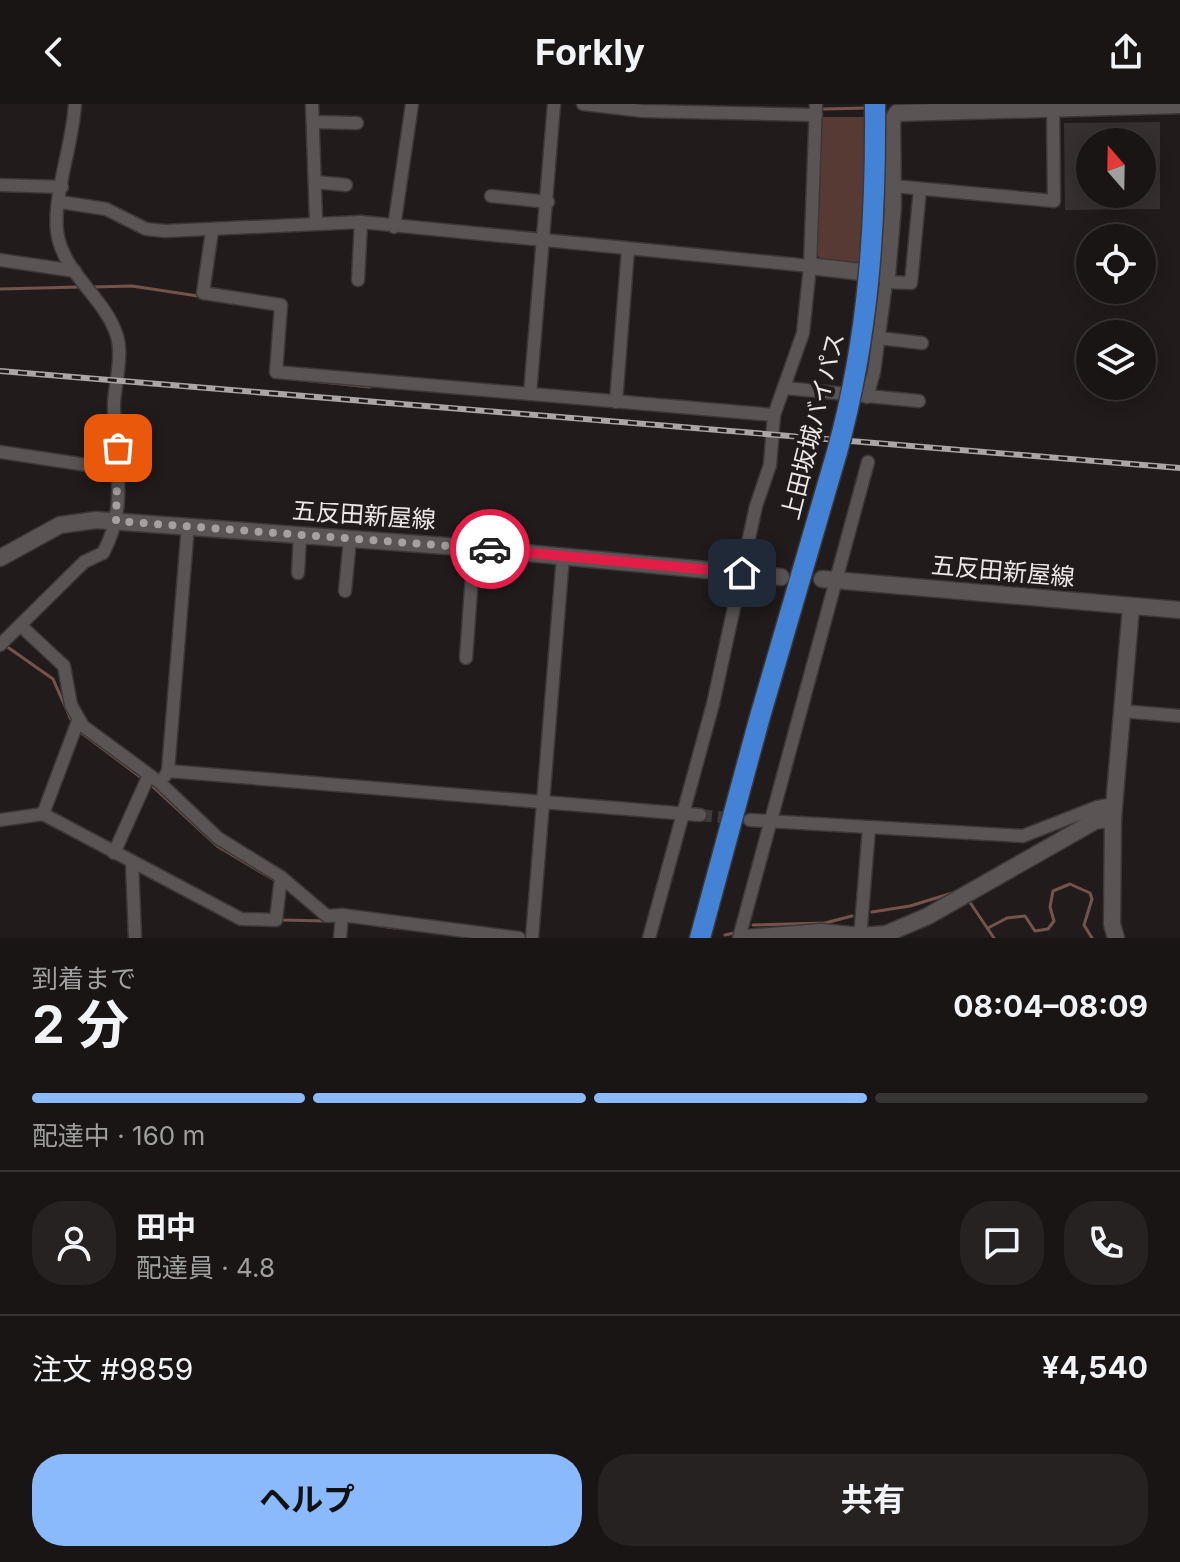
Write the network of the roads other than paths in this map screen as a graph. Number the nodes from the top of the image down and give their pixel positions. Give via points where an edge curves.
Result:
1 (75, 104) edge
2 (312, 104) edge
3 (412, 104) edge
4 (554, 104) edge
5 (583, 104) edge
6 (875, 104) edge
7 (1053, 105) edge
8 (1180, 105) edge
9 (894, 108) edge
10 (816, 109) edge
11 (313, 122) junction
12 (357, 123) dead end
13 (315, 182) junction
14 (0, 185) edge
15 (346, 185) dead end
16 (893, 186) junction
17 (62, 187) junction
18 (920, 189) junction
19 (491, 196) dead end
20 (60, 202) junction
21 (548, 202) junction
22 (316, 221) junction
23 (361, 222) junction
24 (394, 227) junction
25 (212, 231) junction
26 (542, 242) junction
27 (628, 249) junction
28 (0, 260) edge
29 (810, 266) junction
30 (75, 271) junction
31 (887, 278) junction
32 (358, 280) dead end
33 (879, 338) junction
34 (922, 343) dead end
35 (785, 388) junction
36 (530, 394) junction
37 (867, 397) junction
38 (919, 401) dead end
39 (616, 402) junction
40 (774, 415) junction
41 (0, 452) edge
42 (868, 462) dead end
43 (120, 470) junction
44 (116, 521) junction
45 (188, 525) junction
46 (300, 535) junction
47 (350, 539) junction
48 (474, 548) junction
49 (563, 556) junction
50 (0, 558) edge
51 (298, 573) dead end
52 (742, 573) junction
53 (781, 577) dead end
54 (830, 580) junction
55 (345, 591) dead end
56 (1131, 607) junction
57 (1180, 610) edge
58 (20, 625) junction
59 (2, 643) edge
60 (466, 658) dead end
61 (1122, 711) junction
62 (1180, 716) edge
63 (76, 724) junction
64 (168, 771) junction
65 (154, 778) junction
66 (542, 803) junction
67 (1115, 811) junction
68 (684, 812) junction
69 (43, 814) junction
70 (700, 815) tunnel mouth
71 (0, 820) edge
72 (750, 820) tunnel mouth
73 (769, 821) junction
74 (869, 828) junction
75 (114, 853) junction
76 (132, 863) junction
77 (280, 881) junction
78 (341, 924) edge
79 (647, 937) edge
80 (860, 937) edge
81 (135, 938) edge
82 (519, 938) edge
83 (532, 938) edge
84 (700, 938) edge
85 (739, 938) edge
86 (746, 938) edge
87 (1116, 938) edge

1 - 17 street
2 - 11 street
3 - 24 street
4 - 21 street
5 - 10 street via 643,111
6 - 84 highway, 上田坂城バイパス, bridge via 876,222 860,361
7 - 8 street
7 - 9 street
7 - 18 street via 1054,201
9 - 16 street
10 - 29 street
11 - 12 street
11 - 13 street
13 - 15 street
13 - 22 street
14 - 17 street
16 - 18 street
16 - 31 street
17 - 20 street
18 - 31 street via 911,283
19 - 21 street
20 - 25 street via 106,209 146,229
20 - 30 street via 57,231
21 - 26 street
22 - 23 street
22 - 25 street
23 - 24 street
23 - 32 street
24 - 26 street
25 - 36 street via 203,293 281,305 276,372
26 - 27 street
26 - 36 street
27 - 29 street
27 - 39 street
28 - 30 street
29 - 31 street
29 - 35 street via 803,333
30 - 43 street via 100,302 118,338 114,405
31 - 33 street
33 - 34 street
33 - 37 street
35 - 37 street
35 - 40 street
36 - 39 street
37 - 38 street
39 - 40 street
40 - 52 street via 770,465
41 - 43 street
42 - 54 street
43 - 44 street
44 - 45 street, 五反田新屋線
44 - 50 street, 五反田新屋線 via 72,521
44 - 58 street via 103,553 84,562
45 - 46 street, 五反田新屋線
45 - 64 street
46 - 47 street, 五反田新屋線
46 - 51 street
47 - 48 street, 五反田新屋線
47 - 55 street
48 - 49 street, 五反田新屋線
48 - 60 street
49 - 52 street, 五反田新屋線
49 - 66 street
52 - 53 street, 五反田新屋線
52 - 68 street
54 - 56 street, 五反田新屋線
54 - 73 street
56 - 57 street, 五反田新屋線
56 - 61 street
58 - 59 street
58 - 63 street via 64,666
61 - 62 street
61 - 67 street
63 - 65 street
63 - 69 street
64 - 65 street
64 - 66 street
65 - 75 street
65 - 77 street via 218,838
66 - 68 street
66 - 83 street
67 - 74 street via 1097,807 1023,836
67 - 80 street via 966,895 886,934
67 - 87 street
68 - 70 street
68 - 79 street
69 - 71 street
69 - 75 street
72 - 73 street
73 - 74 street
73 - 85 street
74 - 80 street
75 - 76 street
76 - 77 street via 241,919 276,920
76 - 81 street
77 - 78 street
78 - 82 street
80 - 86 street via 821,932

